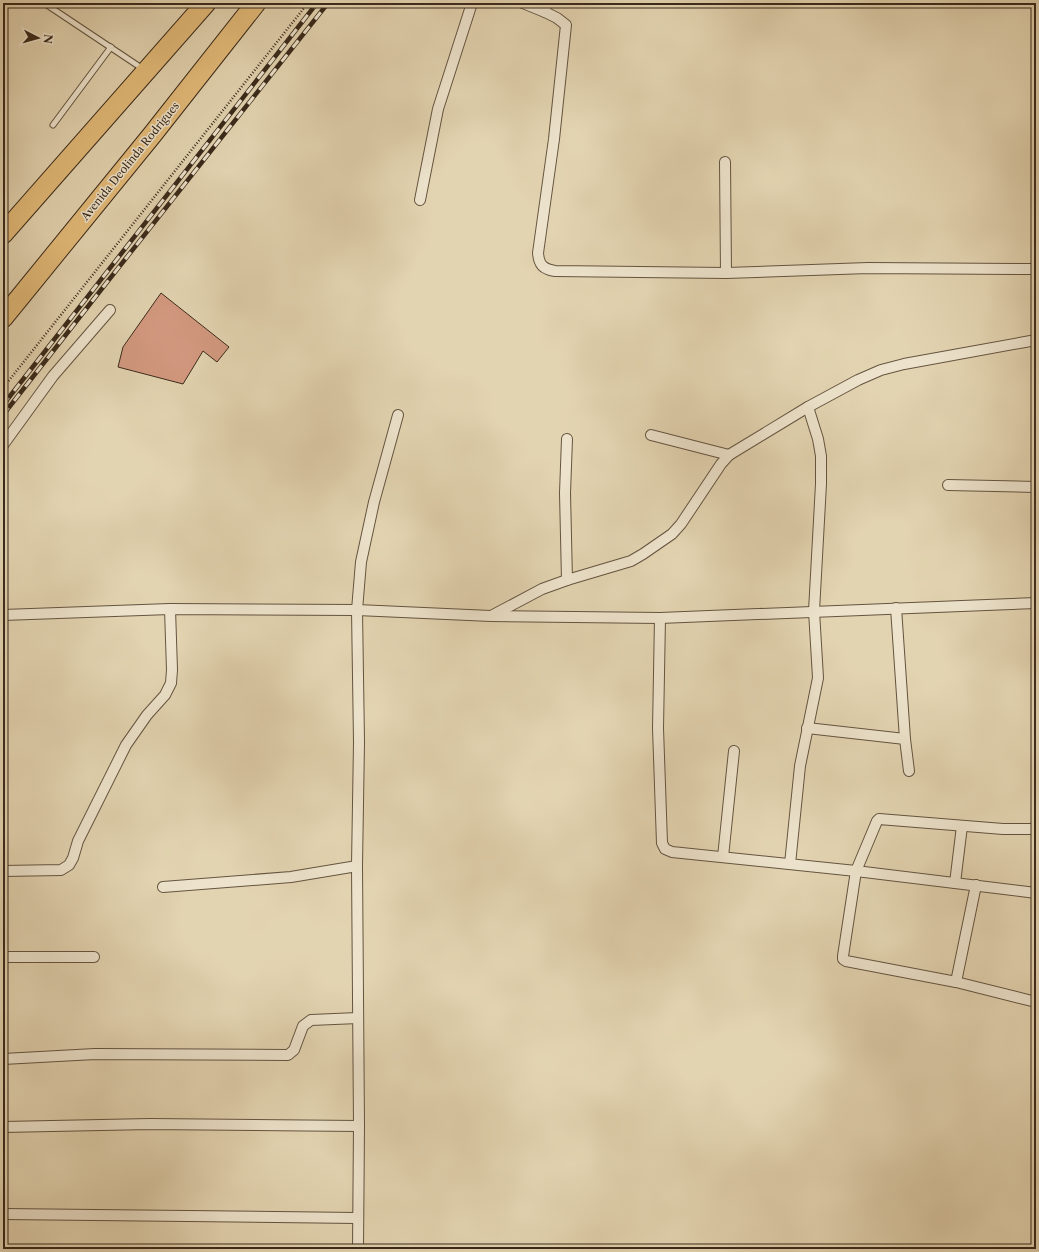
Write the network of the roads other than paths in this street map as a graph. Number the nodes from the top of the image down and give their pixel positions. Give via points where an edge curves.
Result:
1 (44, 3) edge
2 (206, 3) edge
3 (256, 3) edge
4 (472, 3) edge
5 (523, 3) edge
6 (546, 8) edge
7 (110, 47) junction
8 (146, 71) junction
9 (53, 125) dead end
10 (724, 162) dead end
11 (420, 200) dead end
12 (3, 234) edge
13 (1036, 269) edge
14 (726, 274) junction
15 (110, 310) dead end
16 (3, 318) edge
17 (1036, 340) edge
18 (808, 407) junction
19 (398, 415) dead end
20 (651, 435) dead end
21 (567, 439) dead end
22 (3, 445) edge
23 (729, 455) junction
24 (948, 485) dead end
25 (1036, 487) edge
26 (567, 580) junction
27 (1036, 603) edge
28 (896, 608) junction
29 (170, 609) junction
30 (357, 610) junction
31 (814, 611) junction
32 (3, 615) edge
33 (491, 616) junction
34 (660, 618) junction
35 (807, 728) junction
36 (905, 739) junction
37 (734, 752) dead end
38 (908, 771) dead end
39 (962, 826) junction
40 (1036, 829) edge
41 (723, 856) junction
42 (790, 864) junction
43 (357, 866) junction
44 (856, 870) junction
45 (3, 871) edge
46 (955, 883) junction
47 (976, 885) junction
48 (163, 887) dead end
49 (1036, 893) edge
50 (3, 957) edge
51 (94, 957) dead end
52 (956, 982) junction
53 (1036, 1002) edge
54 (358, 1018) junction
55 (3, 1059) edge
56 (359, 1126) junction
57 (3, 1127) edge
58 (3, 1214) edge
59 (358, 1218) junction
60 (358, 1249) edge

1 - 7 lane
2 - 8 highway
3 - 16 highway, Avenida Deolinda Rodrigues
4 - 11 street via 438,109
5 - 6 street
6 - 14 street via 566,25 538,253 542,267 555,271
7 - 8 lane
7 - 9 lane
8 - 12 highway
10 - 14 street
13 - 14 street via 868,268
15 - 22 street via 53,376
17 - 18 street via 881,370
18 - 23 street
18 - 31 street via 818,439 822,484
19 - 30 street via 374,502 361,562
20 - 23 street
21 - 26 street
23 - 26 street via 672,534 631,561
24 - 25 street
26 - 33 street
27 - 28 street
28 - 31 street
28 - 36 street
29 - 30 street
29 - 32 street
29 - 45 street via 171,683 165,695 126,745 78,840 69,865 61,870
30 - 33 street
30 - 43 street
31 - 34 street
31 - 35 street via 818,678
33 - 34 street
34 - 41 street via 658,728 662,843 665,849 672,852
35 - 36 street
35 - 42 street via 800,766
36 - 38 street
37 - 41 street
39 - 40 street
39 - 44 street via 879,819
39 - 46 street
41 - 42 street
42 - 44 street
43 - 48 street via 291,877
43 - 54 street
44 - 46 street
44 - 52 street via 843,959
46 - 47 street
47 - 49 street
47 - 52 street
50 - 51 street
52 - 53 street
54 - 55 street via 311,1020 303,1026 294,1050 288,1055 95,1054
54 - 56 street
56 - 57 street via 150,1124
56 - 59 street
58 - 59 street
59 - 60 street

